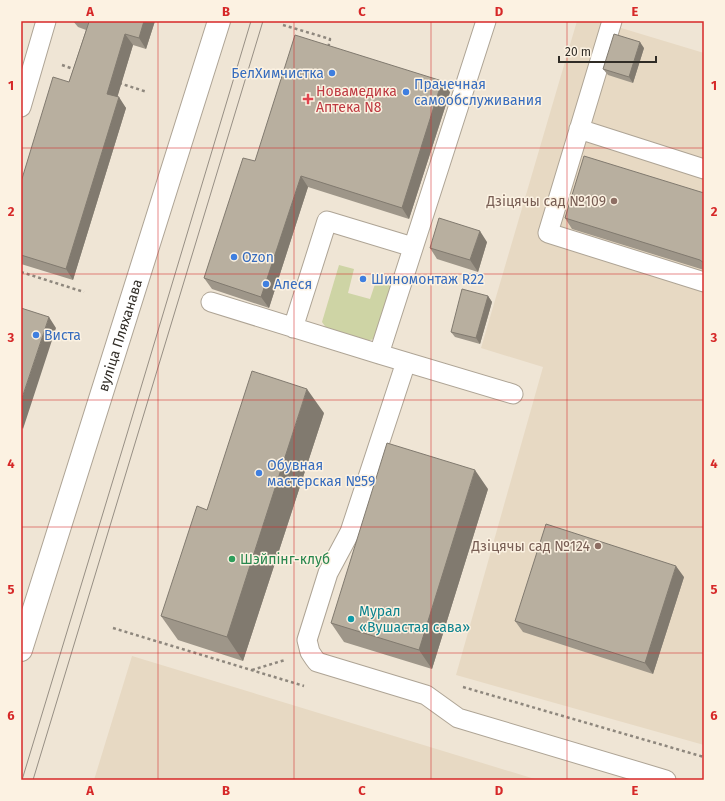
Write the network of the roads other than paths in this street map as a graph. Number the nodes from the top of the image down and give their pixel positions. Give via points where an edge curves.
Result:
1 (46, 21) edge
2 (219, 21) edge
3 (486, 21) edge
4 (612, 21) edge
5 (21, 106) edge
6 (579, 129) junction
7 (704, 169) edge
8 (413, 247) junction
9 (704, 282) edge
10 (211, 302) dead end
11 (293, 328) junction
12 (379, 354) junction
13 (406, 362) junction
14 (513, 394) dead end
15 (21, 650) edge
16 (666, 780) edge

1 - 5 lane
2 - 15 main road, вуліца Пляханава
3 - 8 lane
4 - 6 lane
6 - 7 lane
6 - 9 lane via 548,233
8 - 11 lane via 327,221
8 - 12 lane
10 - 11 lane
11 - 12 lane
12 - 13 lane
13 - 14 lane
13 - 16 lane via 350,532 328,573 307,640 310,652 317,662 426,695 458,718

